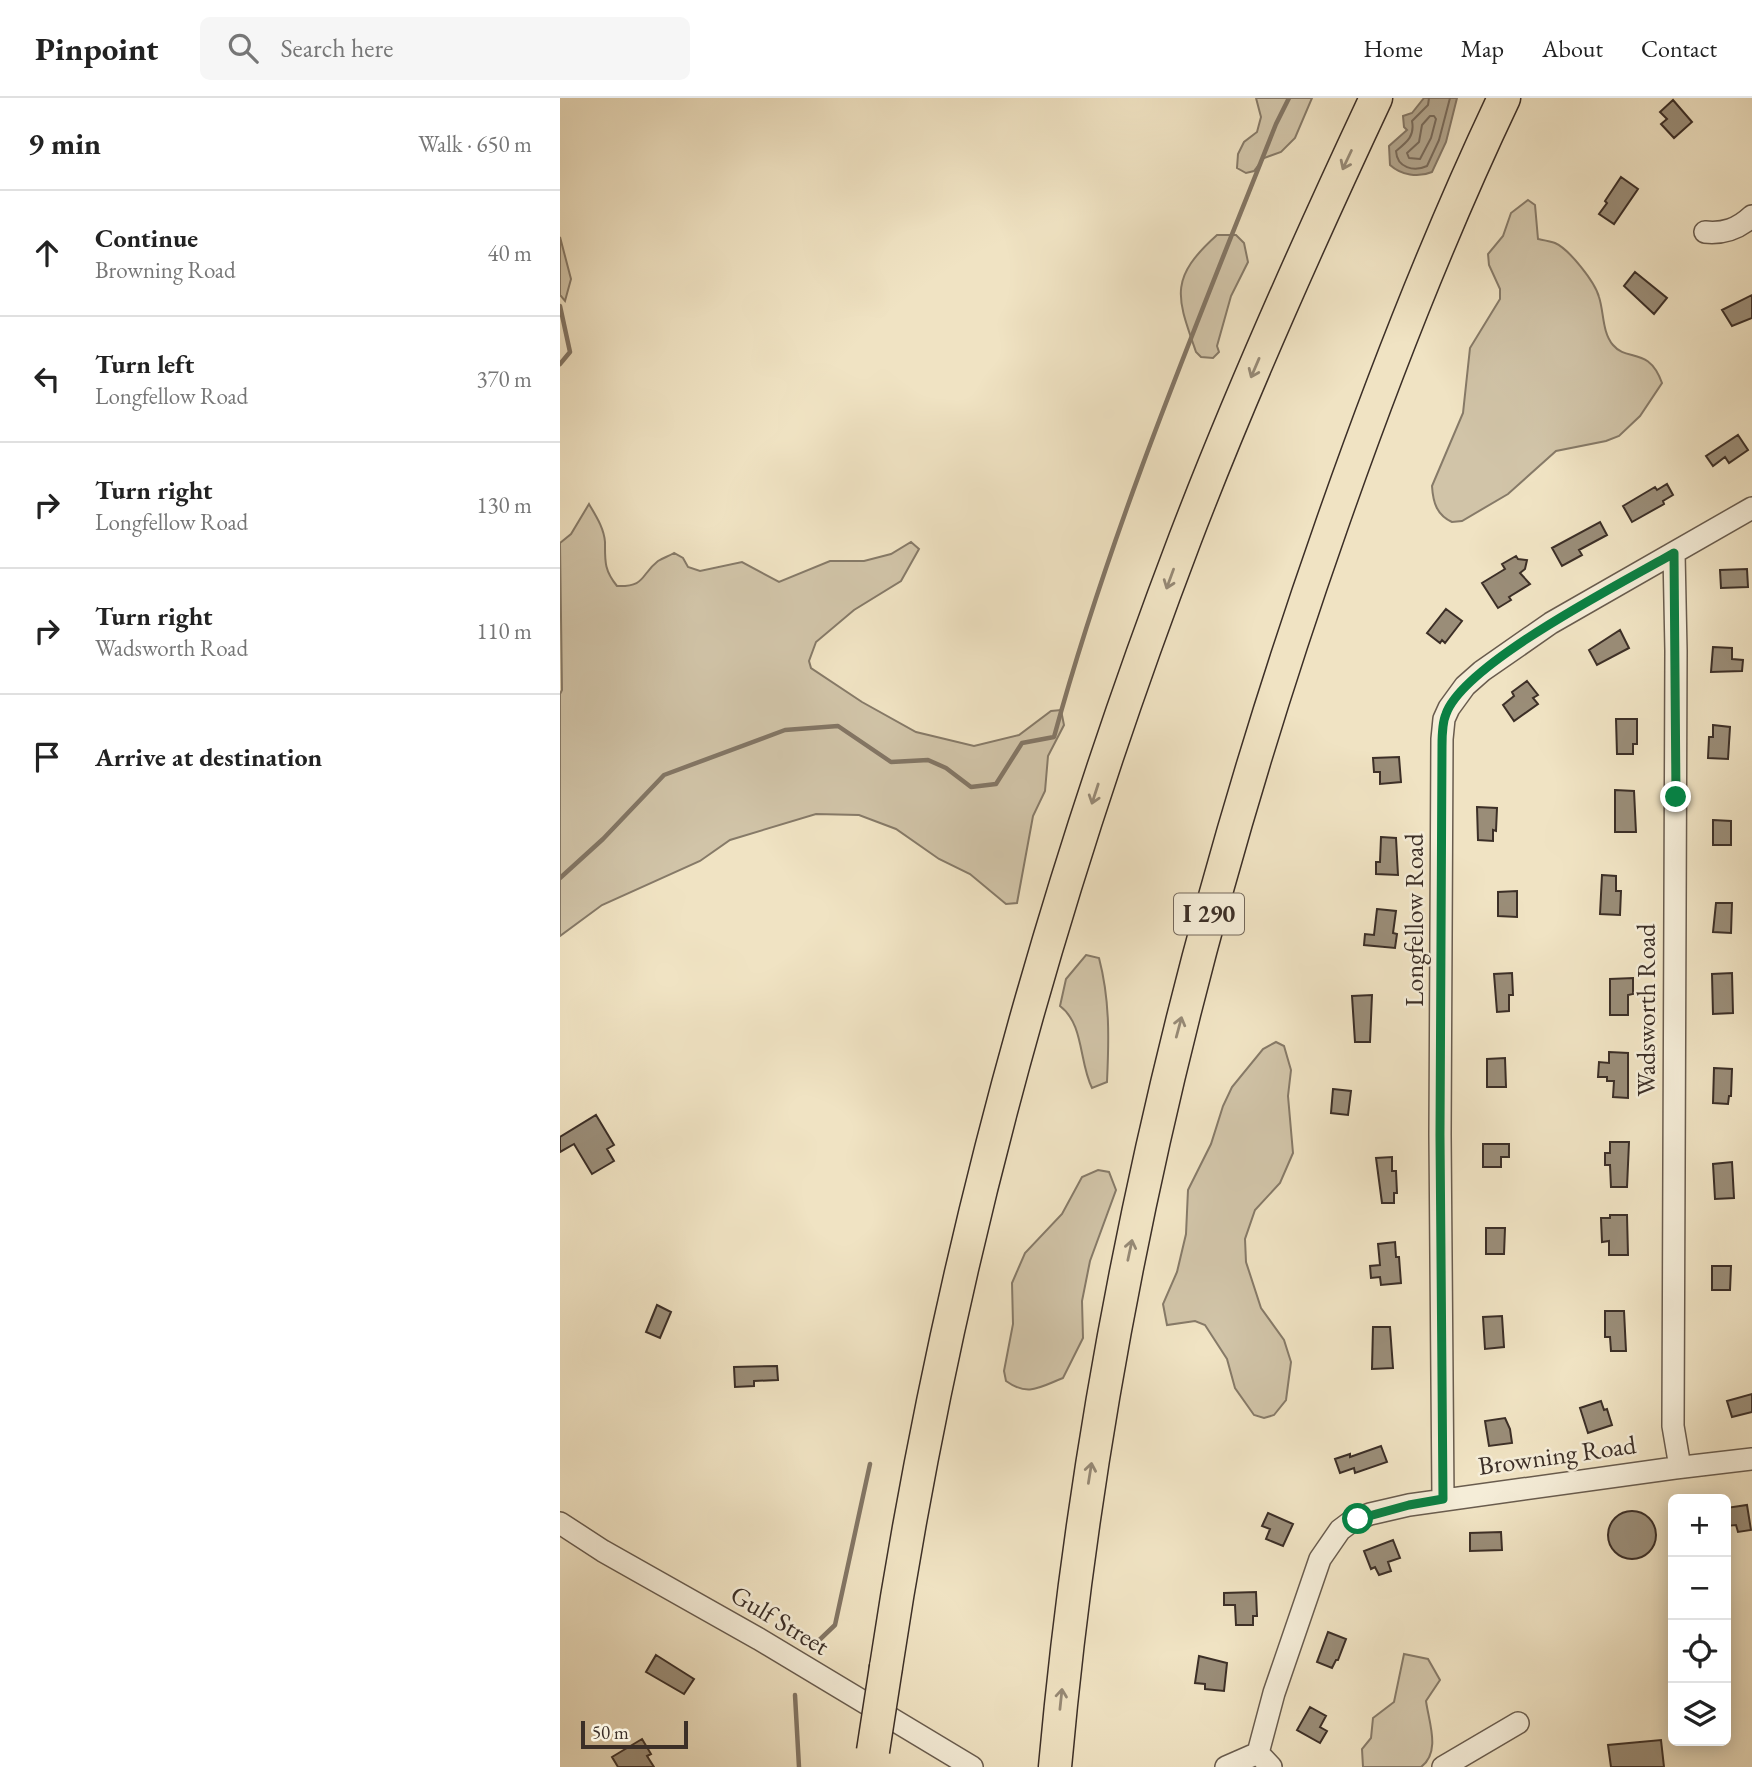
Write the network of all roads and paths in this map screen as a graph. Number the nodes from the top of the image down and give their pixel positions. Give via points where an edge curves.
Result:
1 (1376, 98) edge
2 (1504, 98) edge
3 (1752, 216) edge
4 (1705, 232) dead end
5 (1752, 508) edge
6 (1674, 553) junction
7 (1752, 1460) edge
8 (1680, 1467) junction
9 (1443, 1499) junction
10 (560, 1522) edge
11 (1518, 1723) dead end
12 (872, 1759) edge
13 (1265, 1760) edge
14 (972, 1767) edge
15 (1055, 1767) edge
16 (1226, 1767) edge
17 (1443, 1767) edge

1 -> 12 highway, bridge via 1263,348 1186,536 1051,933 985,1170 929,1416
15 -> 2 highway, I 290 via 1071,1604 1098,1419 1147,1168 1199,951 1284,665 1346,485 1420,292
3 - 4 street via 1720,234
5 - 6 street, Longfellow Road
6 - 8 street, Wadsworth Road via 1673,1426
6 - 9 street, Longfellow Road via 1551,623 1488,667 1470,681 1446,713 1442,746 1440,1135
7 - 8 street, Browning Road
8 - 9 street, Browning Road
9 - 13 street, Browning Road via 1358,1519 1328,1544 1314,1572 1274,1693
10 - 14 street, Gulf Street
11 - 17 street
13 - 16 street

